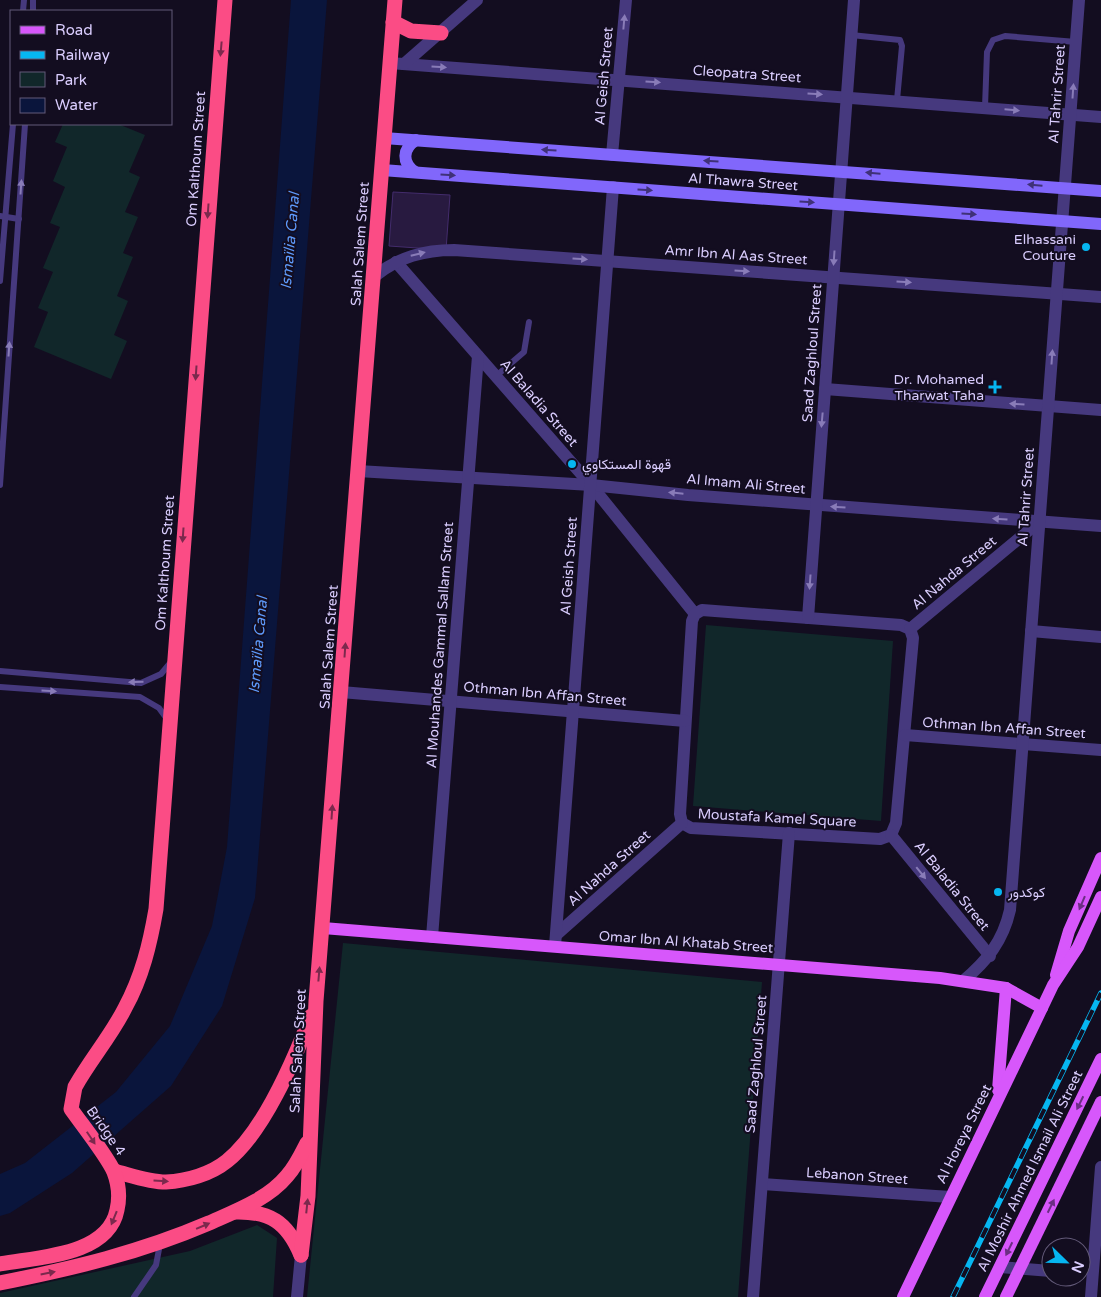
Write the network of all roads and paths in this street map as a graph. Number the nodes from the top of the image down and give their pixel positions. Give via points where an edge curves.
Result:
1 (225, 0) edge
2 (395, 0) edge
3 (477, 0) edge
4 (626, 0) edge
5 (854, 0) edge
6 (1080, 0) edge
7 (393, 22) junction
8 (441, 33) junction
9 (852, 35) junction
10 (1076, 42) junction
11 (397, 64) junction
12 (619, 80) junction
13 (847, 96) junction
14 (897, 100) junction
15 (985, 107) junction
16 (1071, 114) junction
17 (1101, 117) edge
18 (13, 125) edge
19 (25, 125) edge
20 (384, 138) junction
21 (416, 140) junction
22 (612, 155) junction
23 (382, 170) junction
24 (841, 170) junction
25 (415, 172) junction
26 (614, 187) junction
27 (1065, 188) junction
28 (1101, 190) edge
29 (838, 204) junction
30 (3, 217) edge
31 (18, 219) junction
32 (1063, 221) junction
33 (1101, 224) edge
34 (608, 261) junction
35 (396, 262) junction
36 (375, 276) junction
37 (833, 277) junction
38 (0, 281) edge
39 (1057, 293) junction
40 (1101, 297) edge
41 (529, 322) dead end
42 (478, 356) junction
43 (496, 376) junction
44 (825, 389) junction
45 (1048, 406) junction
46 (1101, 410) edge
47 (358, 471) junction
48 (468, 477) junction
49 (0, 485) edge
50 (591, 485) junction
51 (815, 505) junction
52 (1040, 522) junction
53 (1101, 526) edge
54 (695, 614) junction
55 (808, 618) junction
56 (910, 629) junction
57 (1031, 631) junction
58 (1101, 637) edge
59 (174, 657) junction
60 (0, 671) edge
61 (0, 688) edge
62 (341, 692) junction
63 (451, 701) junction
64 (573, 711) junction
65 (685, 721) junction
66 (169, 724) junction
67 (905, 735) junction
68 (1023, 744) junction
69 (1101, 750) edge
70 (682, 823) junction
71 (790, 833) junction
72 (890, 835) junction
73 (1101, 858) edge
74 (1101, 898) edge
75 (323, 928) junction
76 (432, 937) junction
77 (556, 941) junction
78 (990, 956) junction
79 (779, 964) junction
80 (963, 981) junction
81 (1053, 985) junction
82 (1006, 988) junction
83 (316, 1001) junction
84 (1042, 1008) junction
85 (1101, 1059) edge
86 (998, 1097) junction
87 (1101, 1102) edge
88 (71, 1109) joint
89 (309, 1138) junction
90 (1101, 1167) edge
91 (112, 1169) junction
92 (762, 1184) junction
93 (950, 1197) junction
94 (234, 1212) junction
95 (160, 1244) junction
96 (301, 1255) junction
97 (0, 1264) edge
98 (1000, 1267) junction
99 (1020, 1269) junction
100 (1041, 1270) edge
101 (1091, 1274) edge
102 (0, 1283) edge
103 (134, 1297) edge
104 (297, 1297) edge
105 (753, 1297) edge
106 (902, 1297) edge
107 (985, 1297) edge
108 (1006, 1297) edge

1 -> 59 highway, Om Kalthoum Street
2 - 7 highway, Salah Salem Street
3 - 8 street
12 -> 4 street, Al Geish Street
5 - 9 street, Saad Zaghloul Street
6 - 10 street, Al Tahrir Street
7 - 8 highway via 411,31
7 - 11 highway, Salah Salem Street
8 - 11 street
9 - 13 street, Saad Zaghloul Street
9 - 14 lane via 900,40
10 - 15 lane via 1005,36 993,40 987,52
16 -> 10 street, Al Tahrir Street
11 -> 12 street, Cleopatra Street
11 - 20 highway, Salah Salem Street
12 -> 13 street, Cleopatra Street
12 - 22 street, Al Geish Street
13 - 14 street, Cleopatra Street
13 - 24 street, Saad Zaghloul Street
14 - 15 street, Cleopatra Street
15 -> 16 street, Cleopatra Street
16 - 17 street, Cleopatra Street
16 - 27 street, Al Tahrir Street
18 - 30 lane
31 -> 19 lane
20 - 21 street, Al Thawra Street
20 - 23 highway, Salah Salem Street
22 -> 21 street, Al Thawra Street
21 - 25 street via 410,144 405,156 406,163
24 -> 22 street, Al Thawra Street
23 - 25 street, Al Thawra Street
23 - 36 highway, Salah Salem Street
27 -> 24 street, Al Thawra Street
24 - 29 street, Saad Zaghloul Street
25 -> 26 street, Al Thawra Street
26 -> 29 street, Al Thawra Street
26 - 34 street, Al Geish Street
27 - 28 street, Al Thawra Street
27 - 32 street, Al Tahrir Street
29 -> 32 street, Al Thawra Street
29 -> 37 street, Saad Zaghloul Street
30 - 31 lane
30 - 38 lane
49 -> 31 lane
32 - 33 street, Al Thawra Street
32 - 39 street, Al Tahrir Street
35 -> 34 street, Amr Ibn Al Aas Street via 439,250
34 -> 37 street, Amr Ibn Al Aas Street
34 - 50 street, Al Geish Street
35 - 36 street, Amr Ibn Al Aas Street
35 - 42 street, Al Baladia Street
36 - 47 highway, Salah Salem Street
37 -> 39 street, Amr Ibn Al Aas Street
37 - 44 street, Saad Zaghloul Street
39 - 40 street, Amr Ibn Al Aas Street
45 -> 39 street, Al Tahrir Street
41 - 43 lane via 524,352
42 - 43 street, Al Baladia Street
42 - 48 street, Al Mouhandes Gammal Sallam Street
43 - 50 street, Al Baladia Street
45 -> 44 street
44 -> 51 street, Saad Zaghloul Street
45 - 46 street
45 - 52 street, Al Tahrir Street
47 - 48 street, Al Imam Ali Street
62 -> 47 highway, Salah Salem Street
48 - 50 street, Al Imam Ali Street
48 - 63 street, Al Mouhandes Gammal Sallam Street
51 -> 50 street, Al Imam Ali Street
50 - 54 street, Al Baladia Street
50 - 64 street, Al Geish Street
52 -> 51 street, Al Imam Ali Street
51 -> 55 street, Saad Zaghloul Street
52 - 53 street, Al Imam Ali Street
52 - 56 street, Al Nahda Street
52 - 57 street, Al Tahrir Street
54 - 55 street via 702,610
54 - 65 street, Moustafa Kamel Square
55 - 56 street via 902,625
56 - 67 street via 913,638
57 - 58 street
57 - 68 street, Al Tahrir Street
59 -> 60 lane via 161,674 141,684
59 - 66 highway, Om Kalthoum Street
61 -> 66 lane via 140,697 159,708
62 - 63 street, Othman Ibn Affan Street
75 -> 62 highway, Salah Salem Street
63 - 64 street, Othman Ibn Affan Street
63 - 76 street, Al Mouhandes Gammal Sallam Street
64 - 65 street, Othman Ibn Affan Street
64 - 77 street, Al Geish Street
65 - 70 street, Moustafa Kamel Square
66 - 88 highway, Om Kalthoum Street via 156,909 150,944 140,977 125,1009 75,1087
67 - 68 street, Othman Ibn Affan Street
67 - 72 street via 896,823
68 - 69 street, Othman Ibn Affan Street
68 - 78 street, Al Tahrir Street via 1010,910 1003,934
70 - 71 street, Moustafa Kamel Square via 691,828
70 - 77 street, Al Nahda Street
71 - 72 street, Moustafa Kamel Square via 880,839
71 - 79 street, Saad Zaghloul Street
72 -> 78 street, Al Baladia Street
73 -> 81 main road, Al Horeya Street via 1069,931
74 - 81 main road, Al Horeya Street via 1078,947
75 - 76 main road, Omar Ibn Al Khatab Street
83 -> 75 highway, Salah Salem Street
76 - 77 main road, Omar Ibn Al Khatab Street
77 - 79 main road, Omar Ibn Al Khatab Street
78 - 80 street, Al Tahrir Street
79 - 80 main road, Omar Ibn Al Khatab Street
79 - 92 street, Saad Zaghloul Street
80 - 82 main road, Omar Ibn Al Khatab Street
81 - 84 main road, Al Horeya Street
82 - 84 main road, Omar Ibn Al Khatab Street
82 - 86 main road
83 - 89 highway, Salah Salem Street
91 -> 83 highway via 165,1182 187,1179 226,1162 242,1148 269,1106
84 - 86 main road, Al Horeya Street
85 -> 98 main road, Al Moshir Ahmed Ismail Ali Street
86 - 93 main road, Al Horeya Street
99 -> 87 main road
88 -> 91 highway, Bridge 4
89 - 94 highway via 287,1176 272,1190
96 -> 89 highway, Salah Salem Street via 308,1196
90 - 101 street
91 -> 97 highway via 119,1201 110,1228 100,1238 72,1251
92 - 93 street, Lebanon Street
92 - 105 street, Saad Zaghloul Street
93 - 106 main road, Al Horeya Street
95 -> 94 highway
94 - 96 highway via 268,1216 283,1226
102 -> 95 highway via 77,1268
95 - 103 lane via 156,1265
96 - 104 street, Salah Salem Street
98 - 99 street
98 - 107 main road, Al Moshir Ahmed Ismail Ali Street
99 - 100 street
99 - 108 main road

